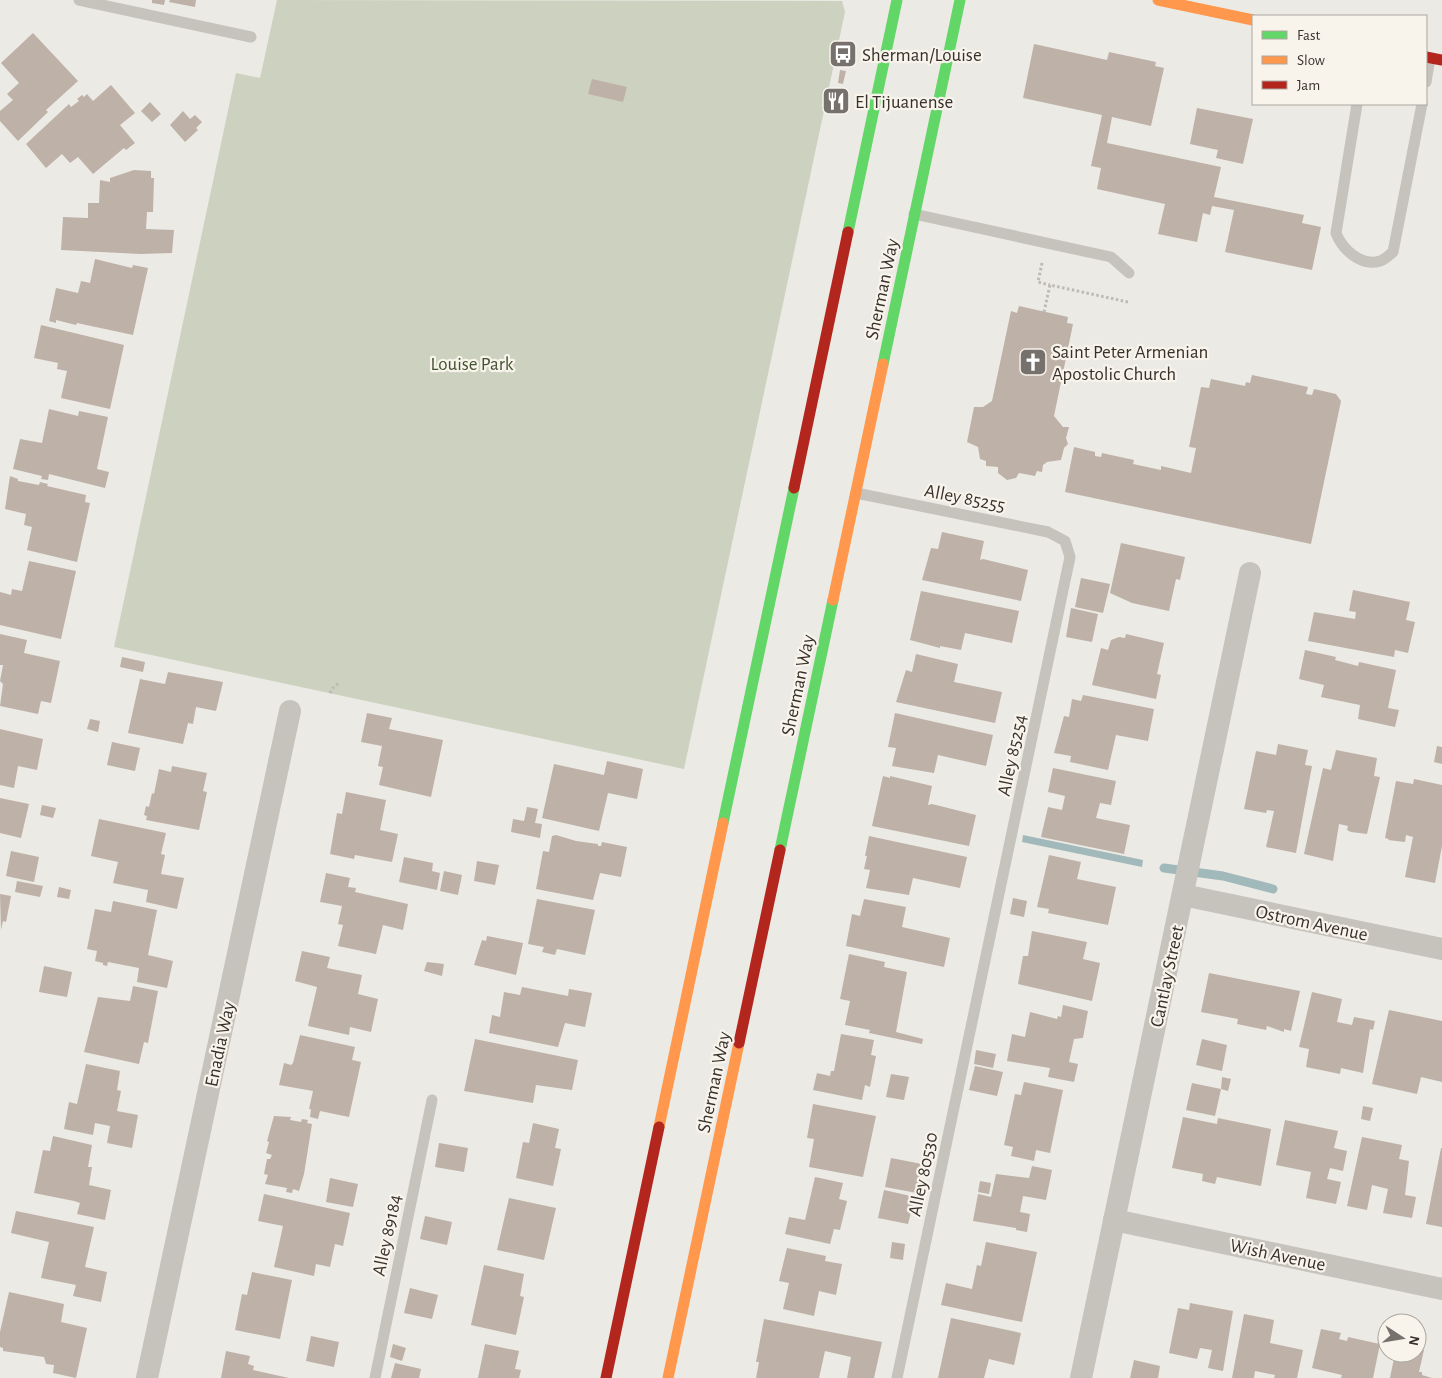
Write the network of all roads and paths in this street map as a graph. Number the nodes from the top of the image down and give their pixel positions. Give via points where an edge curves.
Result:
1 (79, 0) edge
2 (897, 0) edge
3 (960, 0) edge
4 (1158, 0) edge
5 (1186, 3) edge
6 (1252, 20) edge
7 (251, 37) dead end
8 (1428, 57) edge
9 (1442, 60) edge
10 (1427, 70) edge
11 (1357, 105) edge
12 (1422, 105) edge
13 (914, 214) junction
14 (1047, 243) junction
15 (1129, 273) dead end
16 (1050, 285) junction
17 (1128, 302) dead end
18 (1044, 312) dead end
19 (856, 493) junction
20 (1065, 541) joint
21 (1250, 573) dead end
22 (339, 683) dead end
23 (330, 693) dead end
24 (290, 711) dead end
25 (1183, 894) junction
26 (1442, 949) edge
27 (981, 977) joint
28 (432, 1100) dead end
29 (1114, 1220) junction
30 (1442, 1289) edge
31 (147, 1378) edge
32 (375, 1378) edge
33 (606, 1378) edge
34 (668, 1378) edge
35 (897, 1378) edge
36 (1080, 1378) edge

1 - 7 lane
2 - 33 main road
3 - 13 main road, Sherman Way
4 - 5 main road
5 - 6 main road
8 - 9 main road
8 - 10 lane
11 - 12 lane via 1336,233 1351,255 1374,262 1382,261 1393,252
13 - 14 lane
13 - 19 main road, Sherman Way
14 - 15 lane via 1112,257
14 - 16 path via 1038,282
16 - 17 path
16 - 18 path
19 - 20 lane, Alley 85255 via 1048,532
19 - 34 main road, Sherman Way
20 - 27 lane, Alley 85254 via 1070,557
21 - 25 street, Cantlay Street
22 - 23 path
24 - 31 street, Enadia Way
25 - 26 street, Ostrom Avenue
25 - 29 street, Cantlay Street
27 - 35 lane, Alley 80530
28 - 32 lane, Alley 89184
29 - 30 street, Wish Avenue
29 - 36 street, Cantlay Street

